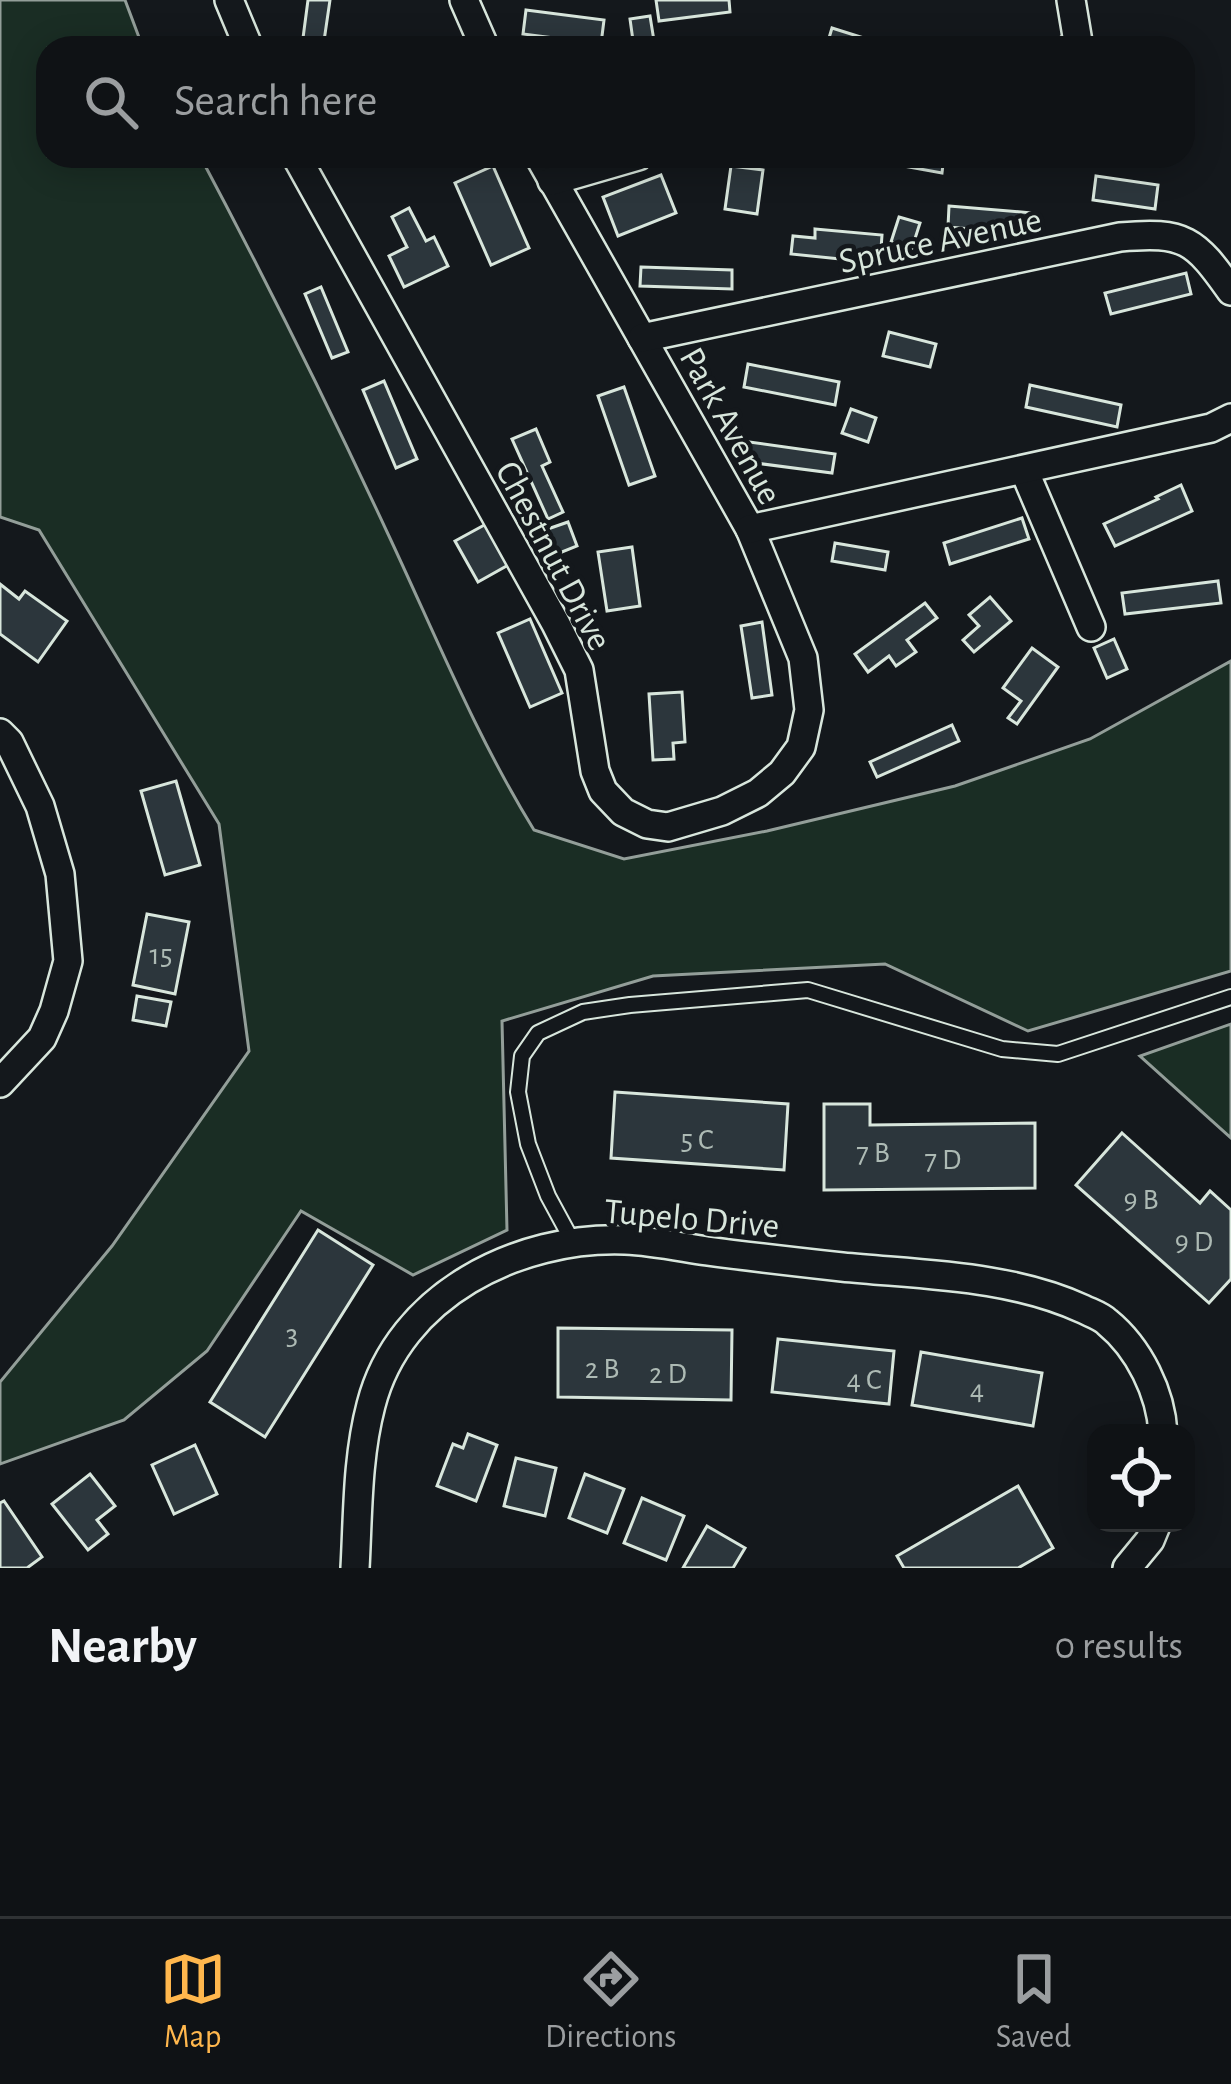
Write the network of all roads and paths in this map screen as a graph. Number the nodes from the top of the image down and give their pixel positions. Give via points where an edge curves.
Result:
1 (229, 0) edge
2 (464, 0) edge
3 (1071, 0) edge
4 (244, 36) edge
5 (480, 36) edge
6 (1077, 36) edge
7 (303, 168) edge
8 (546, 168) edge
9 (1231, 292) edge
10 (642, 338) junction
11 (1231, 418) edge
12 (1024, 470) junction
13 (750, 529) junction
14 (1090, 627) dead end
15 (0, 733) edge
16 (801, 747) joint
17 (1231, 997) edge
18 (0, 1083) edge
19 (574, 1244) junction
20 (1162, 1424) edge
21 (1153, 1532) edge
22 (356, 1568) edge
23 (1127, 1568) edge

1 - 4 street
2 - 5 street
3 - 6 street
7 - 16 street, Chestnut Drive via 579,670 603,791 622,812 668,826 758,793
8 - 10 street, Park Avenue
9 - 10 street, Spruce Avenue via 1183,239 1152,235
10 - 13 street, Park Avenue
11 - 12 street
12 - 13 street
12 - 14 street
13 - 16 street, Park Avenue via 803,658 809,710
15 - 18 street via 40,806 60,874 68,961 42,1037
17 - 19 lane via 1058,1054 1002,1049 808,990 583,1012 538,1034 523,1056 518,1092 528,1144
19 - 20 street, Tupelo Drive via 625,1240 1001,1283 1060,1299 1105,1319 1133,1348
19 - 22 street, Tupelo Drive via 542,1247 470,1278 434,1302 386,1362 362,1451
21 - 23 street

